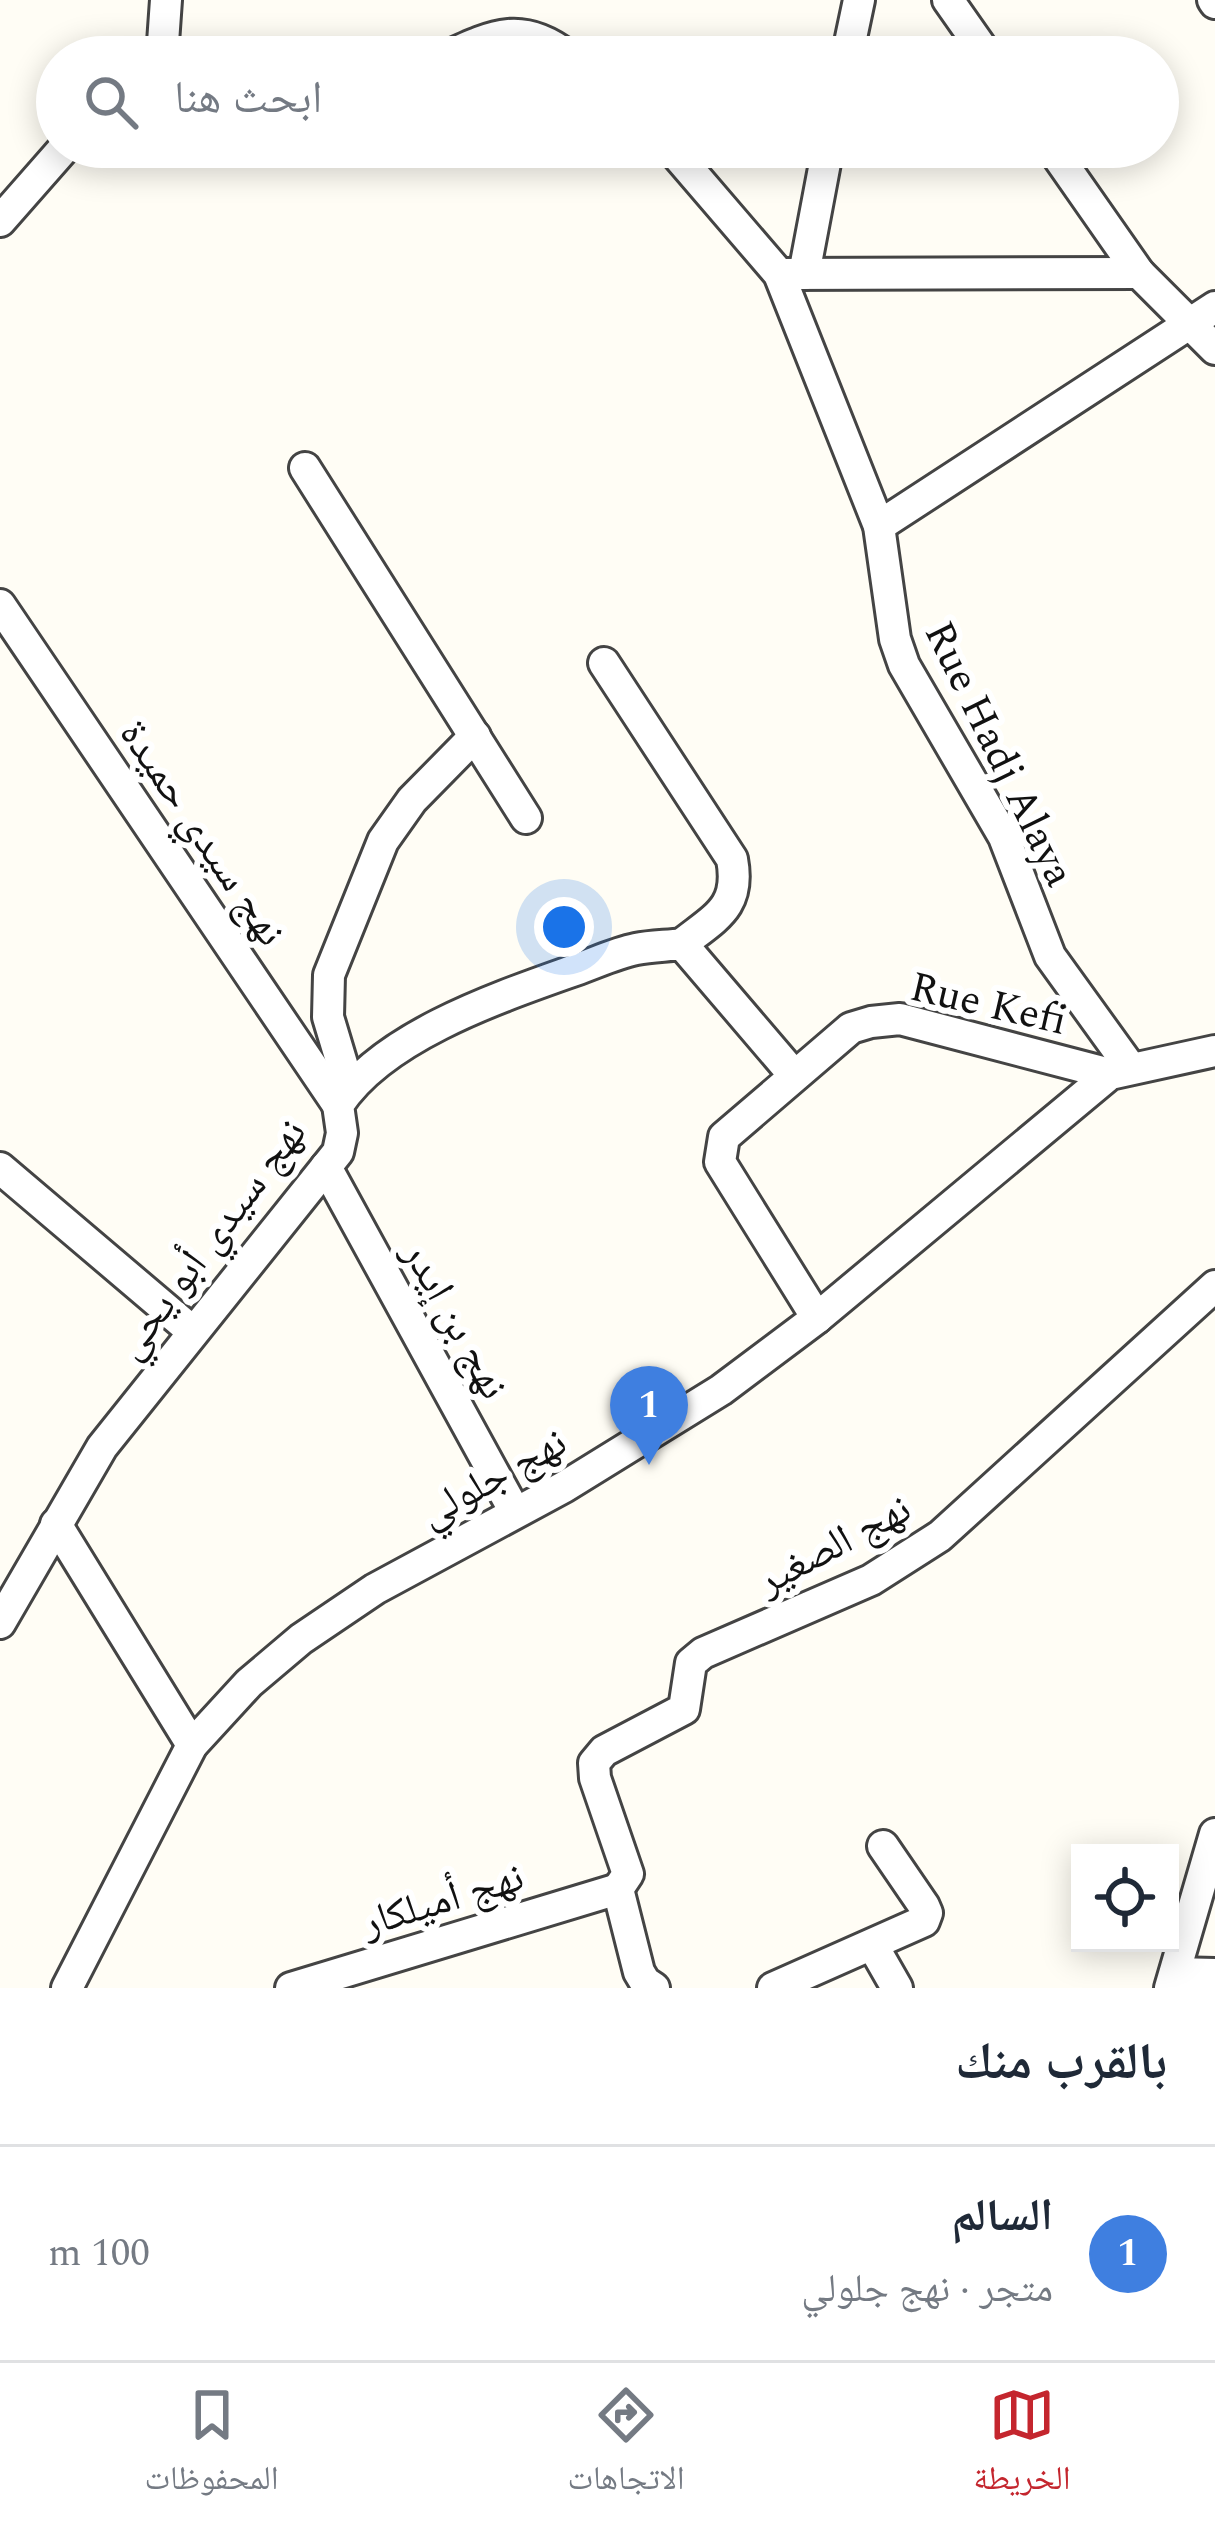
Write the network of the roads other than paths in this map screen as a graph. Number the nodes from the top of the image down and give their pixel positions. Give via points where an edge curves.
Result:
1 (166, 0) edge
2 (860, 0) edge
3 (948, 0) edge
4 (163, 36) edge
5 (499, 36) edge
6 (534, 36) edge
7 (852, 36) edge
8 (973, 36) edge
9 (47, 168) edge
10 (690, 168) edge
11 (822, 168) edge
12 (1066, 168) edge
13 (0, 221) edge
14 (1139, 273) junction
15 (792, 274) junction
16 (1215, 307) edge
17 (1188, 323) junction
18 (1215, 349) edge
19 (305, 468) dead end
20 (879, 526) junction
21 (0, 605) edge
22 (604, 663) dead end
23 (475, 736) junction
24 (526, 818) dead end
25 (682, 944) junction
26 (1215, 1052) edge
27 (1120, 1071) junction
28 (793, 1075) junction
29 (344, 1096) junction
30 (326, 1167) junction
31 (0, 1168) edge
32 (1215, 1286) edge
33 (817, 1318) junction
34 (192, 1330) junction
35 (515, 1512) junction
36 (56, 1524) junction
37 (0, 1623) edge
38 (192, 1745) junction
39 (1215, 1834) edge
40 (883, 1846) dead end
41 (618, 1889) junction
42 (872, 1946) junction
43 (1215, 1974) edge
44 (1172, 1981) edge
45 (67, 1988) edge
46 (291, 1988) edge
47 (654, 1988) edge
48 (773, 1988) edge
49 (897, 1988) edge

1 - 4 street
2 - 7 street
3 - 8 street
5 - 6 street
9 - 13 street
10 - 15 street, Rue Hadj Alaya
11 - 15 street
12 - 14 street
14 - 15 street
14 - 17 street
15 - 20 street, Rue Hadj Alaya
16 - 17 street
17 - 18 street
17 - 20 street
19 - 23 street
20 - 27 street, Rue Hadj Alaya via 904,665 1004,838 1050,956
21 - 29 street, نهج سيدي حميدة
22 - 25 street via 732,860 735,894
23 - 24 street
23 - 29 street via 383,841 329,976 328,1017
25 - 28 street
25 - 29 street, نهج سيدي أبو يحي via 635,949 457,1017 379,1062
26 - 27 street
27 - 28 street, Rue Kefi via 900,1019 851,1028
27 - 33 street, نهج جلولي
28 - 33 street, Rue Kefi via 724,1137 720,1162
29 - 30 street, نهج سيدي أبو يحي via 338,1152
30 - 34 street, نهج سيدي أبو يحي
30 - 35 street, نهج بن إيدر
31 - 34 street
32 - 41 street, نهج الصغير via 940,1536 871,1580 691,1663 684,1708 594,1763 628,1874
33 - 35 street, نهج جلولي via 721,1390
34 - 36 street, نهج سيدي أبو يحي via 102,1447
35 - 38 street, نهج جلولي via 301,1639
36 - 37 street, نهج سيدي أبو يحي
36 - 38 street
38 - 45 street, نهج جلولي
39 - 44 street
40 - 42 street via 927,1913
41 - 46 street, نهج أميلكار
41 - 47 street via 639,1972
42 - 48 street
42 - 49 street
43 - 44 street

